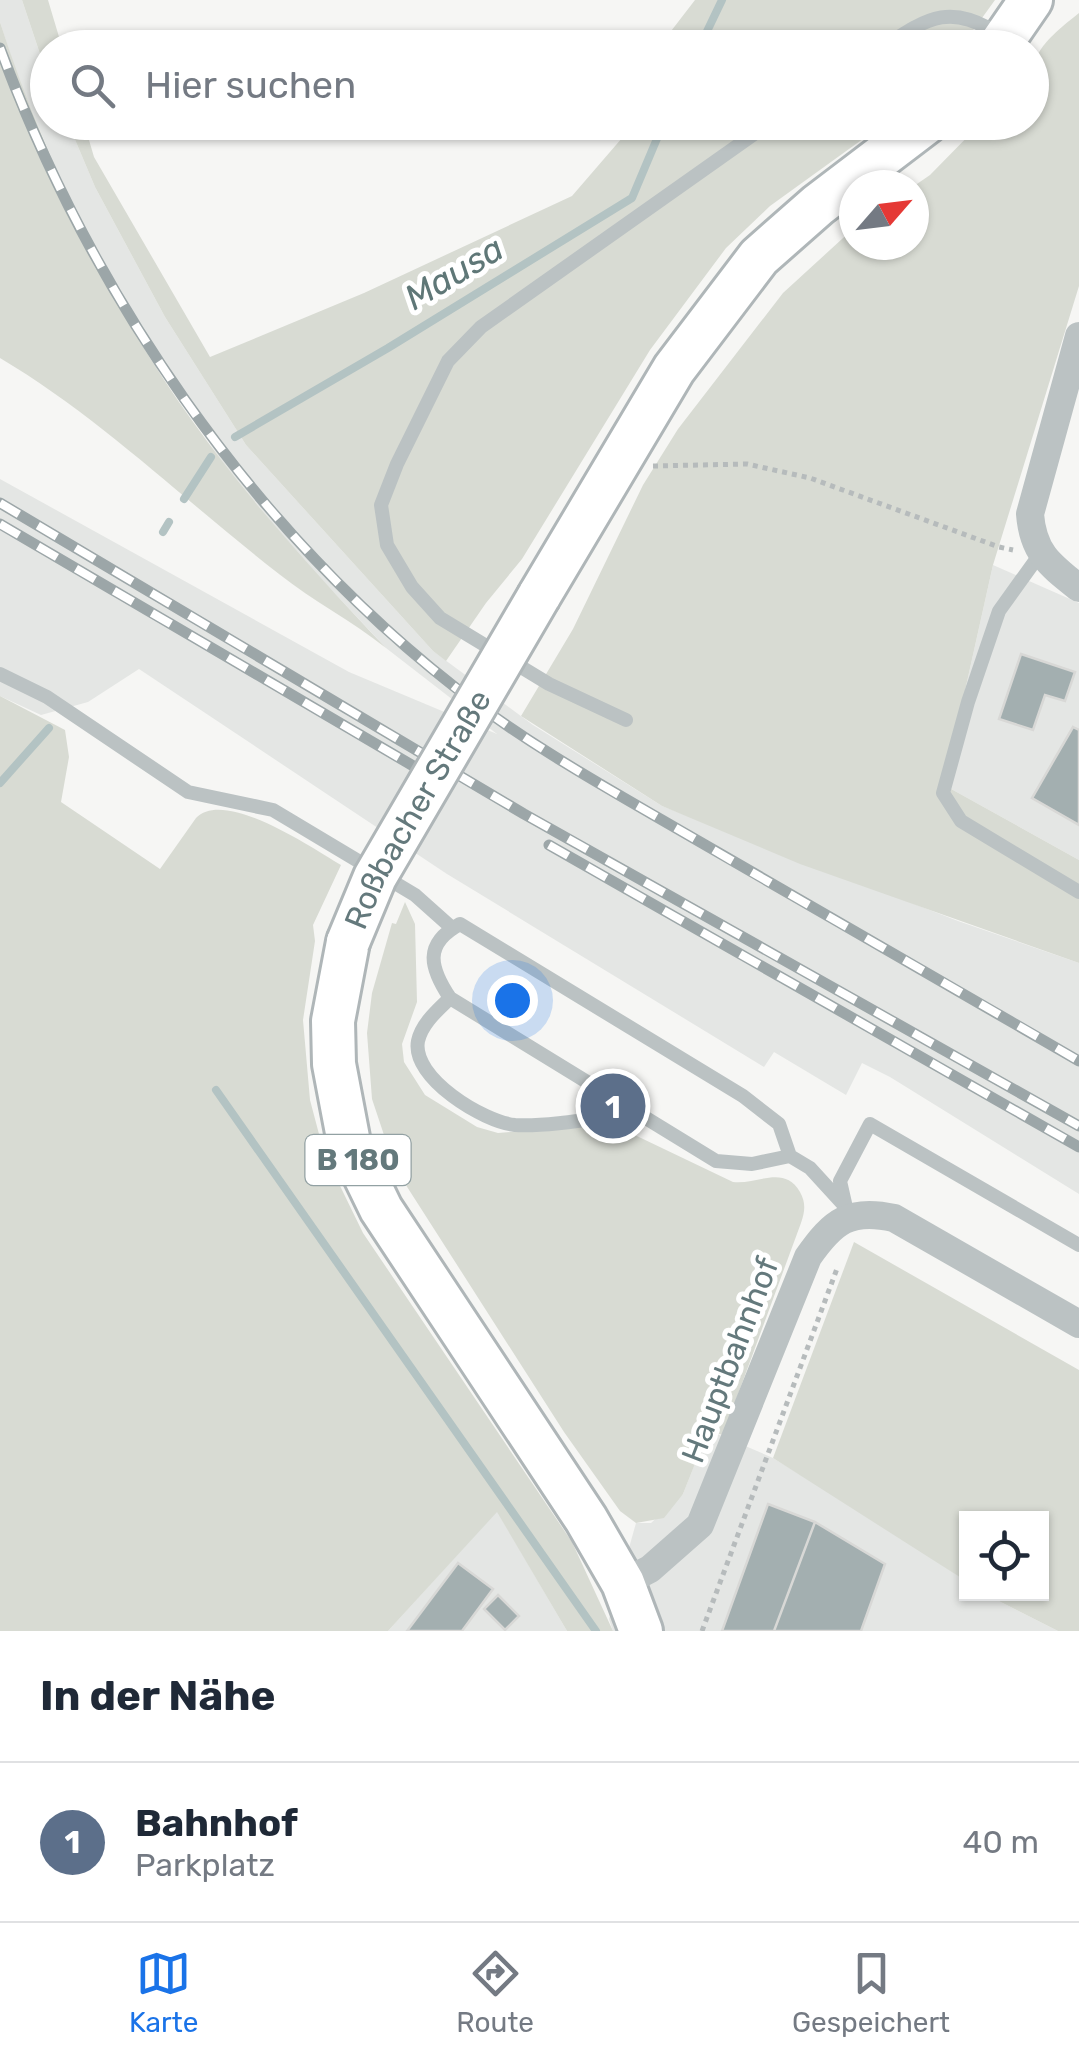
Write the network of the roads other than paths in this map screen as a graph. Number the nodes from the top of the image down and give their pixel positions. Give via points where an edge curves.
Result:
1 (1031, 0) edge
2 (911, 30) edge
3 (985, 30) edge
4 (1010, 30) edge
5 (746, 140) edge
6 (903, 140) edge
7 (1079, 336) edge
8 (1040, 554) junction
9 (1079, 588) edge
10 (0, 674) edge
11 (626, 720) dead end
12 (1079, 892) edge
13 (452, 928) junction
14 (450, 998) junction
15 (638, 1113) junction
16 (790, 1156) junction
17 (853, 1215) junction
18 (1079, 1245) edge
19 (1079, 1324) edge
20 (623, 1583) junction
21 (641, 1631) edge

1 - 4 main road
2 - 3 lane via 947,14
5 - 11 lane via 481,327 448,361 382,505 387,545 440,618 549,684
6 - 20 main road, Roßbacher Straße / B 180, bridge via 758,257 674,369 375,877 348,942 333,1021 350,1143 381,1208
7 - 8 street via 1030,514
8 - 9 street
8 - 12 lane via 999,612 943,793 961,821
10 - 13 lane via 47,697 188,792 273,810 415,895
13 - 14 lane via 434,948 436,977
13 - 16 lane via 460,924 485,938 743,1096 778,1124
14 - 15 lane
14 - 15 lane via 427,1020 418,1042 420,1062 432,1080 489,1119 516,1125
15 - 16 lane via 716,1161 752,1164
16 - 17 lane
17 - 18 lane via 840,1181 870,1124
17 - 19 street via 894,1218
17 - 20 street, Hauptbahnhof via 822,1237 808,1257 700,1525
20 - 21 main road, Roßbacher Straße / B 180

